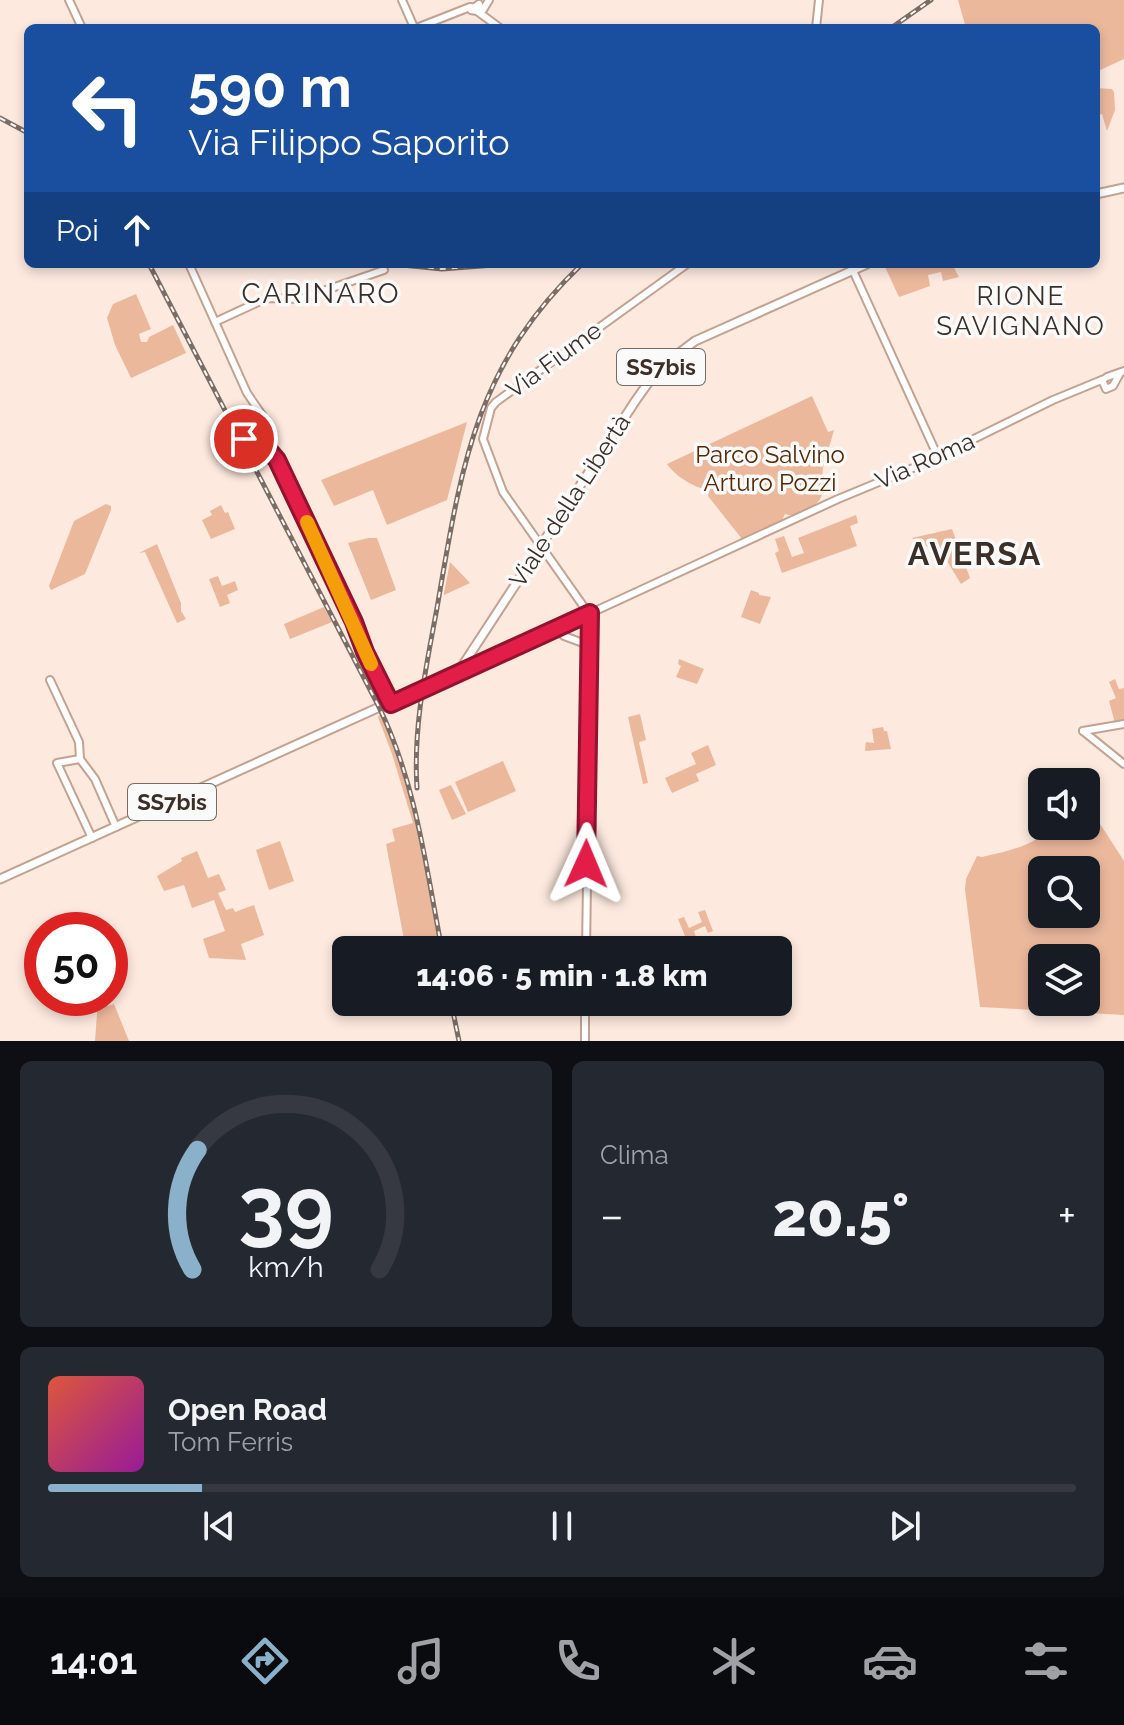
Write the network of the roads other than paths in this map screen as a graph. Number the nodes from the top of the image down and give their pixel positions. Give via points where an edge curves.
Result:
1 (69, 0) edge
2 (402, 0) edge
3 (489, 0) edge
4 (819, 0) edge
5 (478, 9) junction
6 (80, 24) edge
7 (414, 24) edge
8 (424, 24) edge
9 (495, 24) edge
10 (816, 24) edge
11 (1124, 188) edge
12 (1100, 193) edge
13 (191, 268) edge
14 (682, 268) edge
15 (849, 268) edge
16 (851, 268) edge
17 (384, 270) dead end
18 (215, 322) junction
19 (1122, 372) edge
20 (1104, 379) junction
21 (938, 457) junction
22 (541, 547) junction
23 (590, 613) junction
24 (557, 629) junction
25 (591, 646) junction
26 (471, 653) junction
27 (481, 662) junction
28 (459, 671) junction
29 (50, 680) dead end
30 (391, 704) junction
31 (1124, 724) edge
32 (80, 759) junction
33 (1124, 764) edge
34 (116, 827) junction
35 (92, 838) junction
36 (0, 879) edge
37 (586, 936) edge
38 (585, 1016) edge
39 (585, 1041) edge

1 - 6 street
2 - 7 street
3 - 5 street
4 - 10 street
5 - 8 street
5 - 9 street
11 - 12 main road
13 - 18 street
14 - 22 street, Via Fiume via 491,408 485,448 503,492
15 - 22 main road, Viale della Libertà / SS7bis via 695,341 669,359 643,389
16 - 21 street
17 - 18 street via 300,299 267,298
18 - 30 street via 262,415 244,439 266,447 277,460
19 - 20 street, Via Roma
19 - 20 street, Via Roma via 1106,389
20 - 21 street, Via Roma
21 - 23 street, Via Roma
22 - 23 street
22 - 26 main road, Viale della Libertà / SS7bis
23 - 24 street, Via Roma
23 - 25 street
24 - 25 street
24 - 27 street, Via Roma
25 - 37 street
26 - 27 street
26 - 28 main road, Viale della Libertà / SS7bis
27 - 28 street, Via Roma
28 - 30 main road, SS7bis
29 - 32 street via 79,742
30 - 34 main road, SS7bis
31 - 33 street via 1083,731
32 - 34 street
32 - 35 street via 57,763
34 - 35 main road, SS7bis
35 - 36 main road, SS7bis
38 - 39 street

